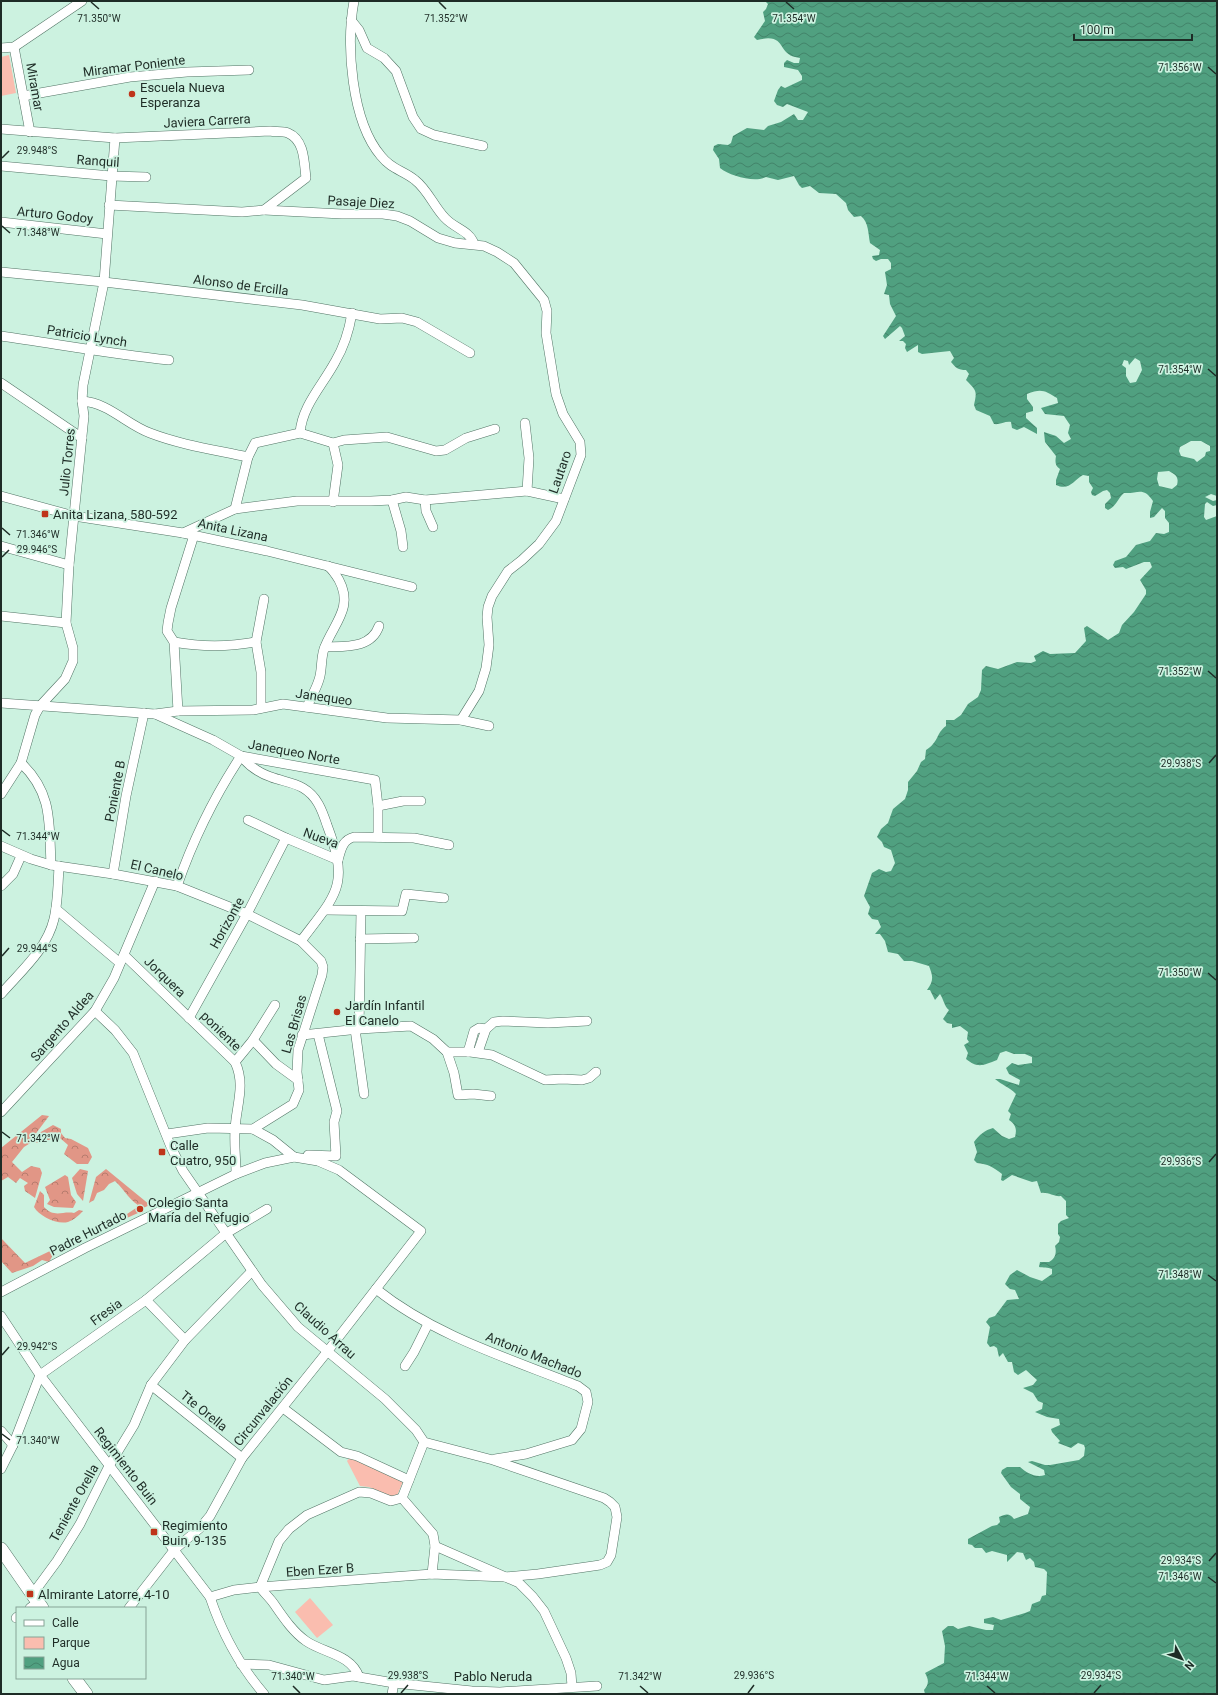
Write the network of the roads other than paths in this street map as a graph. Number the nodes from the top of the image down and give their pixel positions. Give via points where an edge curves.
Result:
1 (82, 1) edge
2 (354, 1) edge
3 (351, 20) junction
4 (14, 47) junction
5 (1, 48) edge
6 (250, 70) dead end
7 (23, 96) junction
8 (1, 129) edge
9 (30, 132) junction
10 (115, 138) junction
11 (483, 146) dead end
12 (1, 166) edge
13 (111, 176) junction
14 (146, 177) dead end
15 (109, 204) junction
16 (264, 210) junction
17 (1, 222) edge
18 (107, 234) junction
19 (474, 244) junction
20 (1, 272) edge
21 (104, 282) junction
22 (352, 313) junction
23 (1, 336) edge
24 (89, 348) junction
25 (470, 353) dead end
26 (168, 360) dead end
27 (1, 384) edge
28 (82, 401) junction
29 (525, 422) dead end
30 (495, 430) dead end
31 (300, 433) junction
32 (82, 438) junction
33 (334, 443) junction
34 (248, 457) junction
35 (527, 491) junction
36 (1, 496) edge
37 (564, 499) junction
38 (392, 500) junction
39 (425, 500) junction
40 (333, 502) junction
41 (235, 509) junction
42 (74, 516) junction
43 (433, 527) dead end
44 (183, 533) junction
45 (194, 535) junction
46 (1, 546) edge
47 (403, 547) dead end
48 (69, 565) junction
49 (328, 566) junction
50 (412, 587) dead end
51 (264, 599) dead end
52 (1, 616) edge
53 (66, 623) junction
54 (379, 626) dead end
55 (174, 642) junction
56 (256, 642) junction
57 (325, 647) junction
58 (1, 703) edge
59 (40, 706) junction
60 (306, 707) junction
61 (261, 708) junction
62 (178, 711) junction
63 (144, 714) junction
64 (155, 714) junction
65 (461, 720) junction
66 (489, 726) dead end
67 (241, 756) junction
68 (21, 763) junction
69 (1, 794) edge
70 (421, 801) dead end
71 (378, 806) junction
72 (248, 820) dead end
73 (378, 837) junction
74 (286, 838) junction
75 (449, 845) dead end
76 (1, 846) edge
77 (21, 856) junction
78 (338, 860) junction
79 (55, 866) junction
80 (113, 874) junction
81 (155, 881) junction
82 (1, 886) edge
83 (177, 886) junction
84 (444, 898) dead end
85 (56, 909) junction
86 (324, 910) junction
87 (361, 911) junction
88 (247, 914) junction
89 (414, 938) dead end
90 (360, 939) junction
91 (301, 941) junction
92 (122, 959) junction
93 (1, 994) edge
94 (275, 1005) dead end
95 (95, 1011) junction
96 (189, 1018) junction
97 (587, 1021) dead end
98 (357, 1029) junction
99 (486, 1029) junction
100 (318, 1034) junction
101 (302, 1035) junction
102 (253, 1040) junction
103 (447, 1052) junction
104 (468, 1052) junction
105 (478, 1052) junction
106 (235, 1062) junction
107 (596, 1072) dead end
108 (298, 1080) junction
109 (364, 1094) dead end
110 (491, 1096) dead end
111 (1, 1112) edge
112 (235, 1129) junction
113 (253, 1129) junction
114 (167, 1134) junction
115 (298, 1158) junction
116 (236, 1174) junction
117 (197, 1193) junction
118 (267, 1210) dead end
119 (421, 1231) joint
120 (225, 1234) junction
121 (252, 1271) junction
122 (376, 1289) junction
123 (1, 1292) edge
124 (146, 1300) junction
125 (1, 1316) edge
126 (428, 1324) junction
127 (185, 1340) junction
128 (327, 1352) junction
129 (404, 1366) dead end
130 (40, 1375) junction
131 (151, 1384) junction
132 (283, 1408) junction
133 (1, 1431) edge
134 (424, 1442) junction
135 (13, 1445) junction
136 (242, 1458) junction
137 (493, 1460) junction
138 (109, 1466) junction
139 (1, 1469) edge
140 (409, 1480) junction
141 (402, 1498) junction
142 (435, 1546) junction
143 (1, 1549) edge
144 (175, 1549) junction
145 (432, 1574) junction
146 (505, 1577) junction
147 (260, 1587) junction
148 (210, 1597) junction
149 (36, 1603) edge
150 (130, 1607) edge
151 (241, 1664) junction
152 (359, 1677) junction
153 (76, 1679) edge
154 (394, 1683) junction
155 (596, 1686) dead end
156 (572, 1687) junction
157 (86, 1694) edge
158 (264, 1694) edge
159 (392, 1694) edge

1 - 4 street
2 - 3 street
3 - 11 street via 367,48 384,58 396,72 413,117 421,129 434,135
3 - 19 street via 351,70 365,129 371,143 394,169 416,180 446,219 470,236
4 - 5 street
4 - 7 street, Miramar
6 - 7 street, Miramar Poniente via 130,77
7 - 9 street, Miramar
8 - 9 street, Javiera Carrera
9 - 10 street, Javiera Carrera
10 - 13 street, Julio Torres
10 - 16 street, Javiera Carrera via 288,132 301,146 306,178
12 - 13 street, Ranquil
13 - 14 street, Ranquil
13 - 15 street, Julio Torres
15 - 16 street via 242,212
15 - 18 street, Julio Torres
16 - 19 street, Pasaje Diez via 390,214 410,221 438,238 455,243
17 - 18 street, Arturo Godoy
18 - 21 street, Julio Torres
19 - 37 street, Lautaro via 497,252 514,263 541,295 546,305 546,333 556,394 563,414 582,450
20 - 21 street, Alonso de Ercilla
21 - 22 street, Alonso de Ercilla
21 - 24 street, Julio Torres
22 - 25 street, Alonso de Ercilla via 380,319 410,320
22 - 31 street via 340,354 306,408
23 - 24 street, Patricio Lynch
24 - 26 street, Patricio Lynch via 117,355
24 - 28 street, Julio Torres
27 - 32 street
28 - 32 street, Julio Torres
28 - 34 street via 106,407 152,434
29 - 35 street via 529,458
30 - 33 street via 466,438 441,451 430,451 409,442 387,437
31 - 33 street
31 - 34 street via 255,443
32 - 42 street, Julio Torres
33 - 40 street via 338,465
34 - 41 street
35 - 37 street
35 - 39 street
36 - 42 street, Anita Lizana
37 - 65 street, Lautaro via 556,521 539,544 508,571 492,596 487,617 489,645 486,668 474,701
38 - 39 street via 406,497
38 - 40 street
38 - 47 street
39 - 43 street via 426,511
40 - 41 street via 297,501
41 - 44 street
42 - 44 street, Anita Lizana
42 - 48 street, Julio Torres
44 - 45 street, Anita Lizana
45 - 49 street, Anita Lizana
45 - 55 street via 168,623 168,631
46 - 48 street
48 - 53 street, Julio Torres
49 - 50 street, Anita Lizana
49 - 57 street via 341,584 345,602 341,617
51 - 56 street
52 - 53 street
53 - 59 street, Julio Torres via 73,648 71,667 65,678
54 - 57 street via 372,637 364,643
55 - 56 street via 212,646
55 - 62 street
56 - 61 street
57 - 60 street via 319,680
58 - 59 street
59 - 63 street
59 - 68 street, Julio Torres
60 - 61 street, Janequeo via 283,704
60 - 65 street, Janequeo via 394,719
61 - 62 street, Janequeo
62 - 64 street, Janequeo
63 - 64 street, Janequeo Norte
63 - 80 street, Poniente B via 126,796
64 - 67 street, Janequeo Norte via 213,740
65 - 66 street, Janequeo
67 - 71 street, Janequeo Norte via 375,780
67 - 78 street via 258,771 296,784 312,795 321,808
67 - 83 street via 208,812
68 - 69 street, Julio Torres
68 - 79 street via 37,781 47,803
70 - 71 street via 403,801
71 - 73 street, Janequeo Norte
72 - 74 street, Nueva
73 - 75 street, Nueva via 414,838
73 - 78 street, Nueva via 348,839 343,844
74 - 78 street, Nueva
74 - 88 street, Horizonte
76 - 77 street, El Canelo
77 - 79 street, El Canelo
77 - 82 street via 12,874
78 - 86 street via 338,885
79 - 80 street, El Canelo
79 - 85 street
80 - 81 street, El Canelo
81 - 83 street, El Canelo
81 - 92 street, Sargento Aldea
83 - 88 street, El Canelo
84 - 87 street via 406,894 402,911
85 - 92 street, Jorquera
85 - 93 street via 52,927 43,945
86 - 87 street
86 - 91 street
87 - 90 street
88 - 91 street, El Canelo
88 - 96 street, Horizonte
89 - 90 street
90 - 98 street
91 - 101 street, Las Brisas via 320,961 323,971
92 - 95 street, Sargento Aldea via 108,992
92 - 96 street, Jorquera
94 - 102 street
95 - 111 street, Sargento Aldea
95 - 114 street, Claudio Arrau via 115,1030 133,1053
96 - 106 street, poniente
97 - 99 street via 503,1021 494,1022
98 - 100 street
98 - 103 street via 411,1026 433,1039
98 - 109 street
99 - 104 street via 479,1028 474,1031
99 - 105 street
100 - 101 street
100 - 115 street via 337,1112 334,1122 336,1156 307,1155
101 - 108 street, Las Brisas via 297,1057
102 - 106 street
102 - 108 street via 276,1064
103 - 104 street
103 - 110 street via 458,1095
104 - 105 street
105 - 107 street via 499,1057 545,1080 582,1080
106 - 112 street via 241,1085
108 - 113 street, Las Brisas via 298,1095 293,1104
112 - 113 street
112 - 114 street via 194,1129
112 - 116 street
113 - 115 street
114 - 117 street, Claudio Arrau via 180,1165
115 - 116 street, Padre Hurtado via 265,1163
115 - 119 street, Padre Hurtado via 318,1161 339,1170
116 - 117 street, Padre Hurtado
117 - 120 street, Claudio Arrau
117 - 123 street, Padre Hurtado
118 - 120 street, Fresia
119 - 122 street, Circunvalación
120 - 121 street, Claudio Arrau
120 - 124 street, Fresia
121 - 127 street, Teniente Orella
121 - 128 street, Claudio Arrau via 285,1313
122 - 126 street, Antonio Machado
122 - 128 street, Circunvalación
124 - 127 street
124 - 130 street, Fresia
125 - 130 street, Regimiento Buin
126 - 129 street
126 - 137 street, Antonio Machado via 578,1386 586,1392 588,1402 582,1424 579,1433 572,1440 526,1454
127 - 131 street, Teniente Orella
128 - 132 street, Circunvalación
128 - 134 street, Claudio Arrau via 385,1399 416,1430
130 - 135 street
130 - 138 street, Regimiento Buin
131 - 136 street, Tte Orella
131 - 138 street, Teniente Orella via 134,1426
132 - 136 street, Circunvalación
132 - 140 street via 341,1452 357,1456
133 - 135 street
134 - 137 street
134 - 140 street
135 - 139 street
136 - 144 street, Circunvalación via 210,1516
137 - 146 street, Eben Ezer B via 610,1502 615,1507 617,1517 611,1555 606,1562 600,1565
138 - 144 street, Regimiento Buin
138 - 149 street, Teniente Orella
140 - 141 street
141 - 142 street via 433,1534
141 - 147 street via 391,1501 371,1493 359,1492 307,1515 294,1524 279,1541
142 - 145 street
142 - 146 street, Eben Ezer B
143 - 149 main road
144 - 148 street, Regimiento Buin
144 - 150 street, Circunvalación
145 - 146 street, Eben Ezer B
145 - 147 street, Eben Ezer B
146 - 156 street, Eben Ezer B via 519,1583 544,1611 566,1658
147 - 148 street, Eben Ezer B via 234,1590
147 - 152 street via 299,1635 312,1645 346,1661
148 - 151 street, Regimiento Buin via 225,1635
151 - 152 street, Pablo Neruda via 269,1665 324,1680 347,1676
151 - 158 street, Regimiento Buin
152 - 154 street, Pablo Neruda
153 - 157 main road
154 - 156 street, Pablo Neruda via 486,1692
154 - 159 street
155 - 156 street, Pablo Neruda

